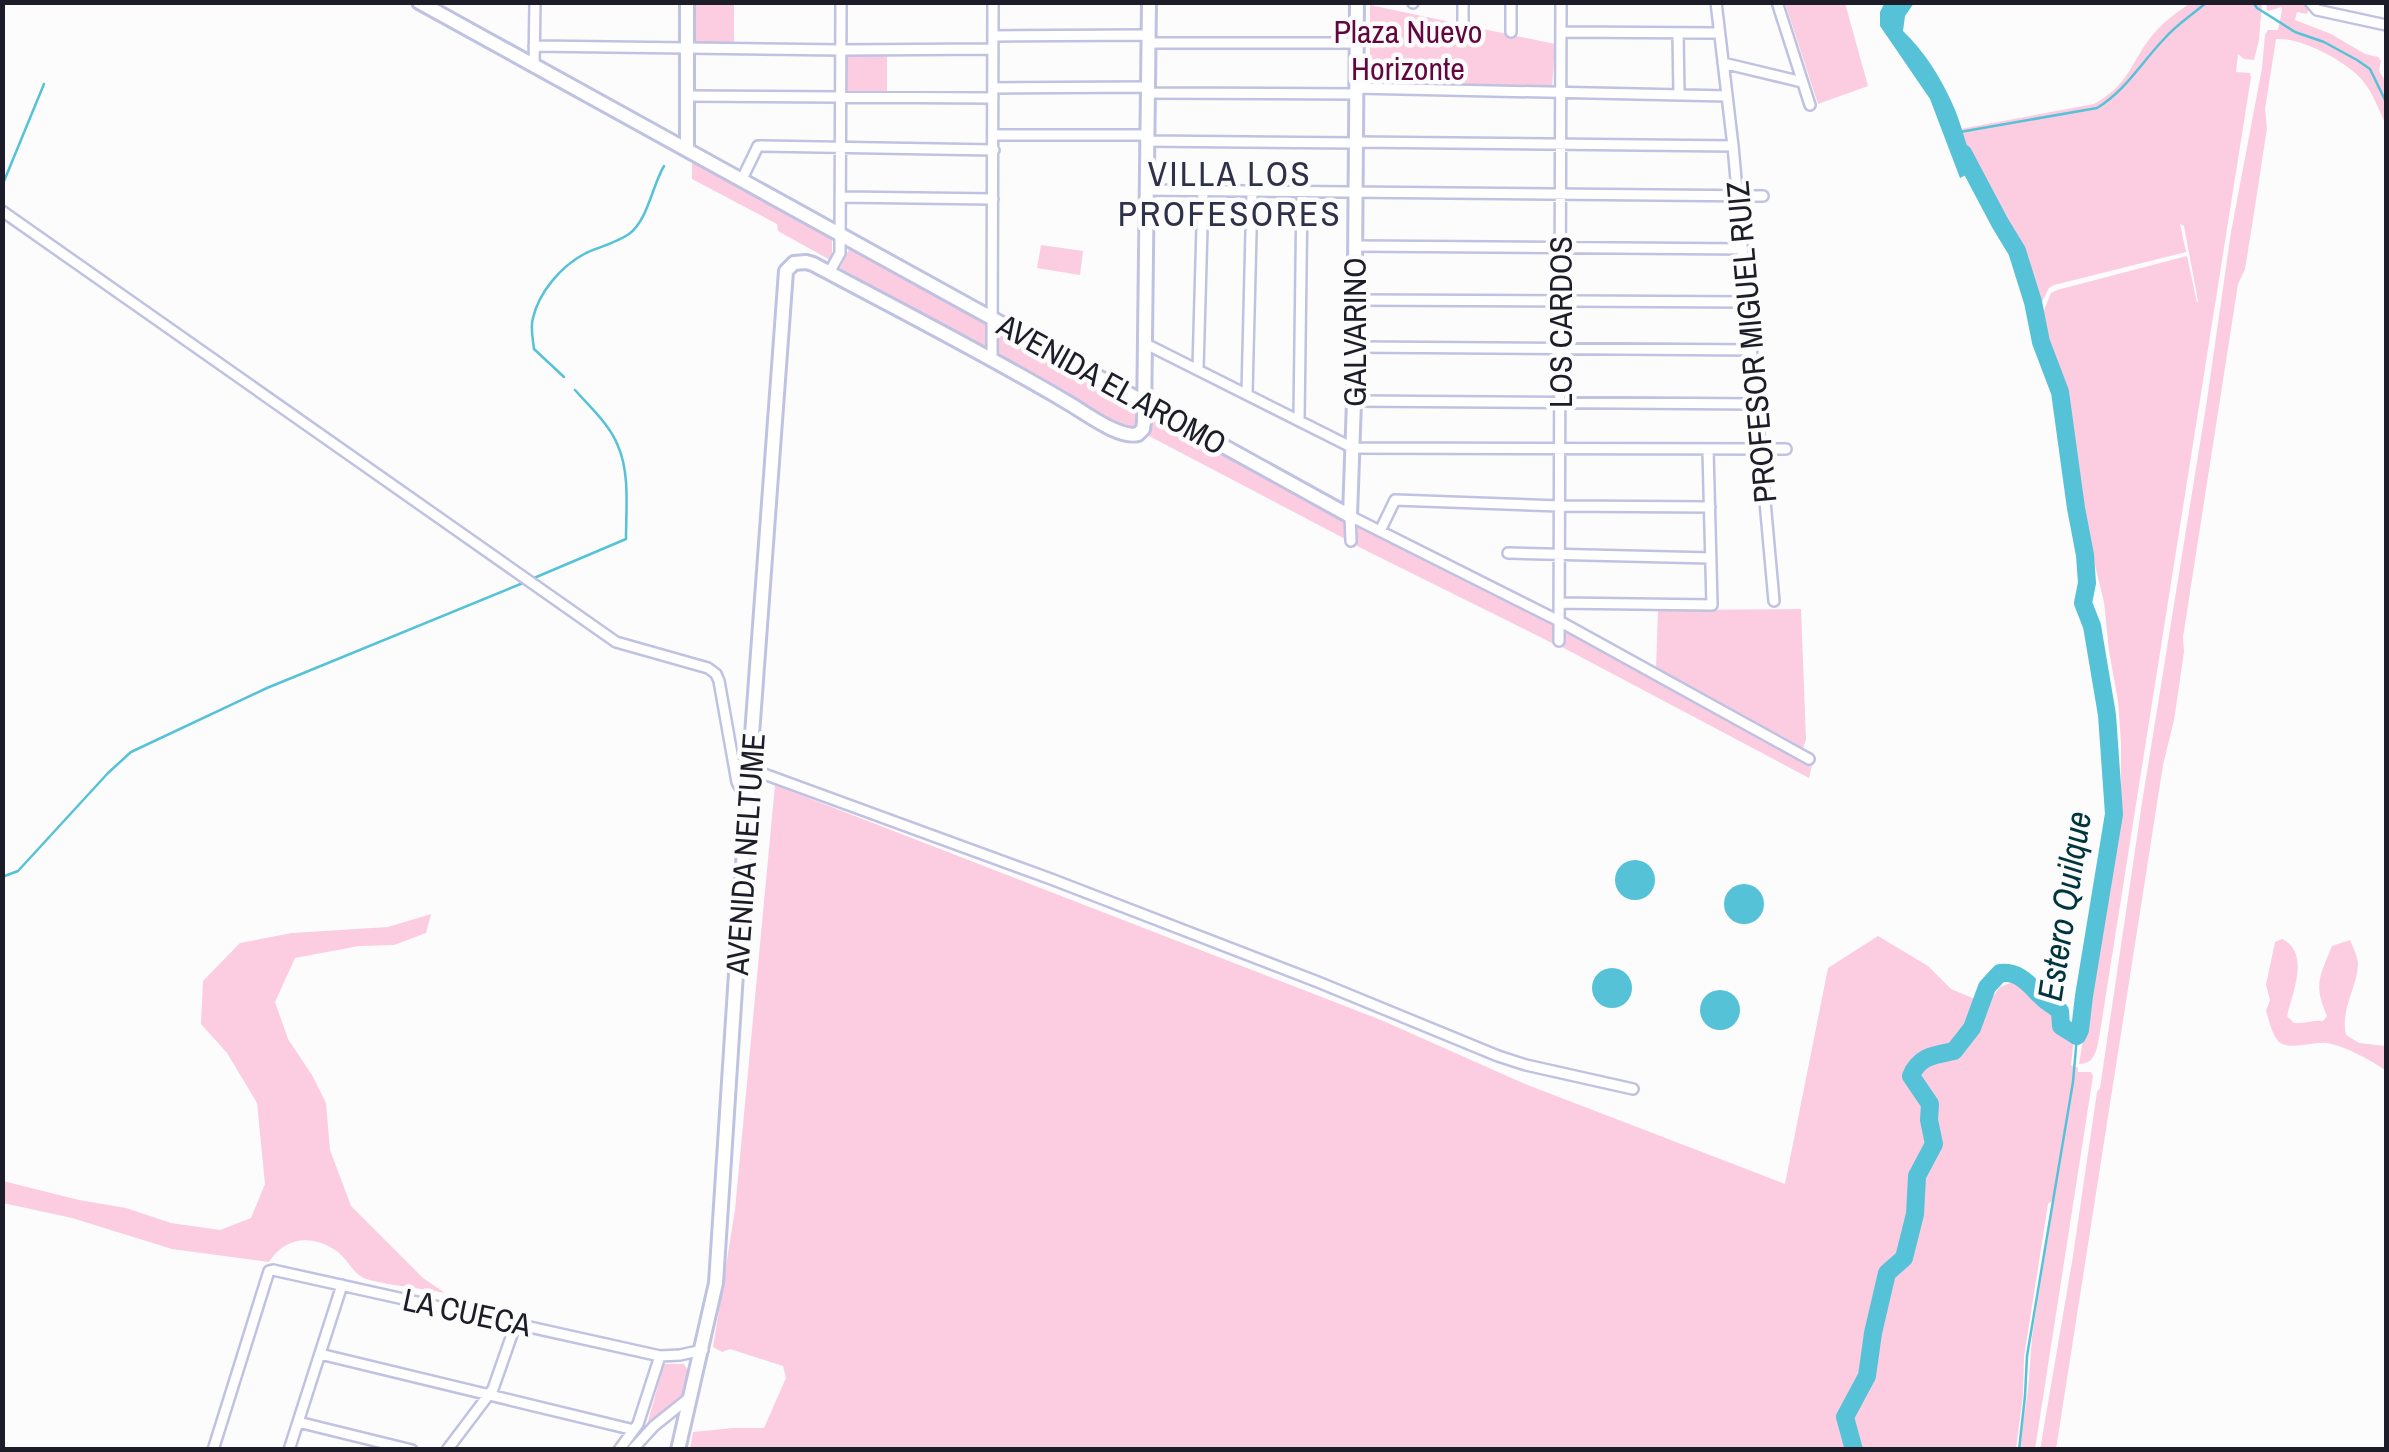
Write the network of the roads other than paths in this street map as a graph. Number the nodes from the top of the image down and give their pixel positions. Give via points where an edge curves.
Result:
1 (419, 2) edge
2 (535, 2) edge
3 (687, 2) edge
4 (841, 2) edge
5 (993, 2) edge
6 (1148, 2) edge
7 (1357, 2) edge
8 (1463, 2) edge
9 (1511, 2) edge
10 (1561, 2) edge
11 (1716, 2) edge
12 (1777, 2) edge
13 (2310, 2) edge
14 (1463, 22) dead end
15 (2386, 25) edge
16 (1511, 32) dead end
17 (1561, 32) junction
18 (1678, 33) junction
19 (1719, 33) junction
20 (993, 36) junction
21 (1148, 39) junction
22 (1357, 43) junction
23 (534, 46) junction
24 (687, 48) junction
25 (993, 49) junction
26 (841, 50) junction
27 (1723, 64) junction
28 (534, 67) junction
29 (1802, 82) junction
30 (1148, 90) junction
31 (1356, 91) junction
32 (993, 93) junction
33 (1560, 94) junction
34 (1678, 95) junction
35 (687, 96) junction
36 (1727, 96) junction
37 (840, 99) junction
38 (1810, 106) dead end
39 (993, 135) junction
40 (1147, 138) junction
41 (1355, 142) junction
42 (1560, 144) junction
43 (1733, 146) junction
44 (840, 148) junction
45 (687, 150) junction
46 (994, 150) junction
47 (742, 179) junction
48 (1146, 190) junction
49 (1203, 191) junction
50 (1252, 192) junction
51 (1302, 192) junction
52 (1355, 193) junction
53 (1560, 195) junction
54 (1763, 196) dead end
55 (840, 197) junction
56 (1738, 198) junction
57 (994, 199) junction
58 (2, 211) edge
59 (840, 232) junction
60 (1355, 246) junction
61 (1560, 248) junction
62 (1743, 249) junction
63 (800, 262) joint
64 (829, 273) junction
65 (1355, 300) junction
66 (1560, 301) junction
67 (1748, 302) junction
68 (994, 319) junction
69 (1146, 344) junction
70 (1354, 347) junction
71 (1560, 348) junction
72 (1752, 350) junction
73 (992, 360) junction
74 (1198, 369) junction
75 (1247, 393) junction
76 (1144, 401) junction
77 (1354, 401) junction
78 (1560, 402) junction
79 (1756, 404) junction
80 (1298, 419) junction
81 (1353, 448) junction
82 (1559, 448) junction
83 (1786, 449) dead end
84 (1708, 450) junction
85 (1760, 450) junction
86 (1559, 506) junction
87 (1710, 507) junction
88 (1350, 516) junction
89 (1380, 531) junction
90 (1351, 540) dead end
91 (1508, 553) dead end
92 (1559, 556) junction
93 (1711, 558) junction
94 (1774, 600) dead end
95 (1559, 603) junction
96 (1559, 621) junction
97 (1559, 641) dead end
98 (1809, 758) dead end
99 (734, 763) junction
100 (750, 769) junction
101 (748, 803) junction
102 (1632, 1089) dead end
103 (342, 1285) junction
104 (516, 1323) junction
105 (703, 1350) junction
106 (320, 1354) junction
107 (660, 1356) junction
108 (489, 1396) junction
109 (689, 1398) junction
110 (298, 1422) junction
111 (634, 1430) junction
112 (213, 1450) edge
113 (290, 1450) edge
114 (412, 1450) edge
115 (448, 1450) edge
116 (619, 1450) edge
117 (632, 1450) edge
118 (678, 1450) edge

1 - 28 street, AVENIDA EL AROMO
2 - 23 street
3 - 24 street
4 - 26 street
5 - 20 street
6 - 21 street
7 - 22 street, GALVARINO
8 - 14 street
9 - 16 street
10 - 17 street, LOS CARDOS
11 - 19 street, PROFESOR MIGUEL RUIZ
12 - 29 street
13 - 15 street via 2314,9
17 - 18 street
17 - 33 street, LOS CARDOS
18 - 19 street
18 - 34 street
19 - 27 street, PROFESOR MIGUEL RUIZ
20 - 21 street
20 - 25 street
21 - 22 street
21 - 30 street
22 - 31 street, GALVARINO
23 - 24 street
23 - 28 street
24 - 26 street
24 - 35 street
25 - 26 street
25 - 32 street
26 - 37 street
27 - 29 street
27 - 36 street, PROFESOR MIGUEL RUIZ
28 - 45 street, AVENIDA EL AROMO
29 - 38 street
30 - 31 street
30 - 32 street
30 - 40 street
31 - 33 street
31 - 41 street, GALVARINO
32 - 37 street
32 - 39 street
33 - 34 street
33 - 42 street, LOS CARDOS
34 - 36 street
35 - 37 street
35 - 45 street
36 - 43 street, PROFESOR MIGUEL RUIZ
37 - 44 street
39 - 40 street
39 - 46 street
40 - 41 street
40 - 48 street
41 - 42 street
41 - 52 street, GALVARINO
42 - 43 street
42 - 53 street, LOS CARDOS
43 - 56 street, PROFESOR MIGUEL RUIZ
44 - 46 street
44 - 47 street via 758,146
44 - 55 street
45 - 47 street, AVENIDA EL AROMO
46 - 57 street
47 - 59 street, AVENIDA EL AROMO
48 - 49 street
48 - 69 street
49 - 50 street
49 - 74 street
50 - 51 street
50 - 75 street
51 - 52 street
51 - 80 street
52 - 53 street
52 - 60 street, GALVARINO
53 - 56 street
53 - 61 street, LOS CARDOS
54 - 56 street
55 - 57 street
55 - 59 street
56 - 62 street, PROFESOR MIGUEL RUIZ
57 - 68 street
58 - 99 street via 616,642 716,674
59 - 64 street via 838,259
59 - 68 street, AVENIDA EL AROMO
60 - 61 street
60 - 65 street, GALVARINO
61 - 62 street
61 - 66 street, LOS CARDOS
62 - 67 street, PROFESOR MIGUEL RUIZ
63 - 64 street, AVENIDA EL AROMO
63 - 100 street, AVENIDA NELTUME via 784,278
64 - 73 street, AVENIDA EL AROMO
65 - 66 street
65 - 70 street, GALVARINO
66 - 67 street
66 - 71 street, LOS CARDOS
67 - 72 street, PROFESOR MIGUEL RUIZ
68 - 73 street
68 - 76 street, AVENIDA EL AROMO
69 - 74 street
69 - 76 street
70 - 71 street
70 - 77 street, GALVARINO
71 - 72 street
71 - 78 street, LOS CARDOS
72 - 79 street, PROFESOR MIGUEL RUIZ
73 - 76 street, AVENIDA EL AROMO via 1127,435 1144,426
74 - 75 street
75 - 80 street
76 - 88 street, AVENIDA EL AROMO
77 - 78 street
77 - 81 street, GALVARINO
78 - 79 street
78 - 82 street, LOS CARDOS
79 - 85 street, PROFESOR MIGUEL RUIZ
80 - 81 street
81 - 82 street
81 - 88 street, GALVARINO
82 - 84 street
82 - 86 street, LOS CARDOS
83 - 85 street
84 - 85 street
84 - 87 street
85 - 94 street, PROFESOR MIGUEL RUIZ
86 - 87 street
86 - 89 street via 1395,500
86 - 92 street, LOS CARDOS
87 - 93 street
88 - 89 street, AVENIDA EL AROMO
88 - 90 street, GALVARINO
89 - 96 street, AVENIDA EL AROMO
91 - 92 street
92 - 93 street
92 - 95 street, LOS CARDOS
93 - 95 street via 1712,605
95 - 96 street, LOS CARDOS
96 - 97 street, LOS CARDOS
96 - 98 street, AVENIDA EL AROMO
99 - 100 street
99 - 101 street
100 - 101 street, AVENIDA NELTUME
100 - 102 street via 1051,879 1498,1056
101 - 105 street, AVENIDA NELTUME via 716,1283
103 - 104 street, LA CUECA
103 - 106 street
103 - 112 street, LA CUECA via 269,1272
104 - 107 street, LA CUECA
104 - 108 street
105 - 107 street
105 - 109 street, AVENIDA NELTUME
106 - 108 street
106 - 110 street
107 - 111 street
108 - 111 street
108 - 115 street
109 - 117 street
109 - 118 street, AVENIDA NELTUME
110 - 113 street
110 - 114 street
111 - 116 street

